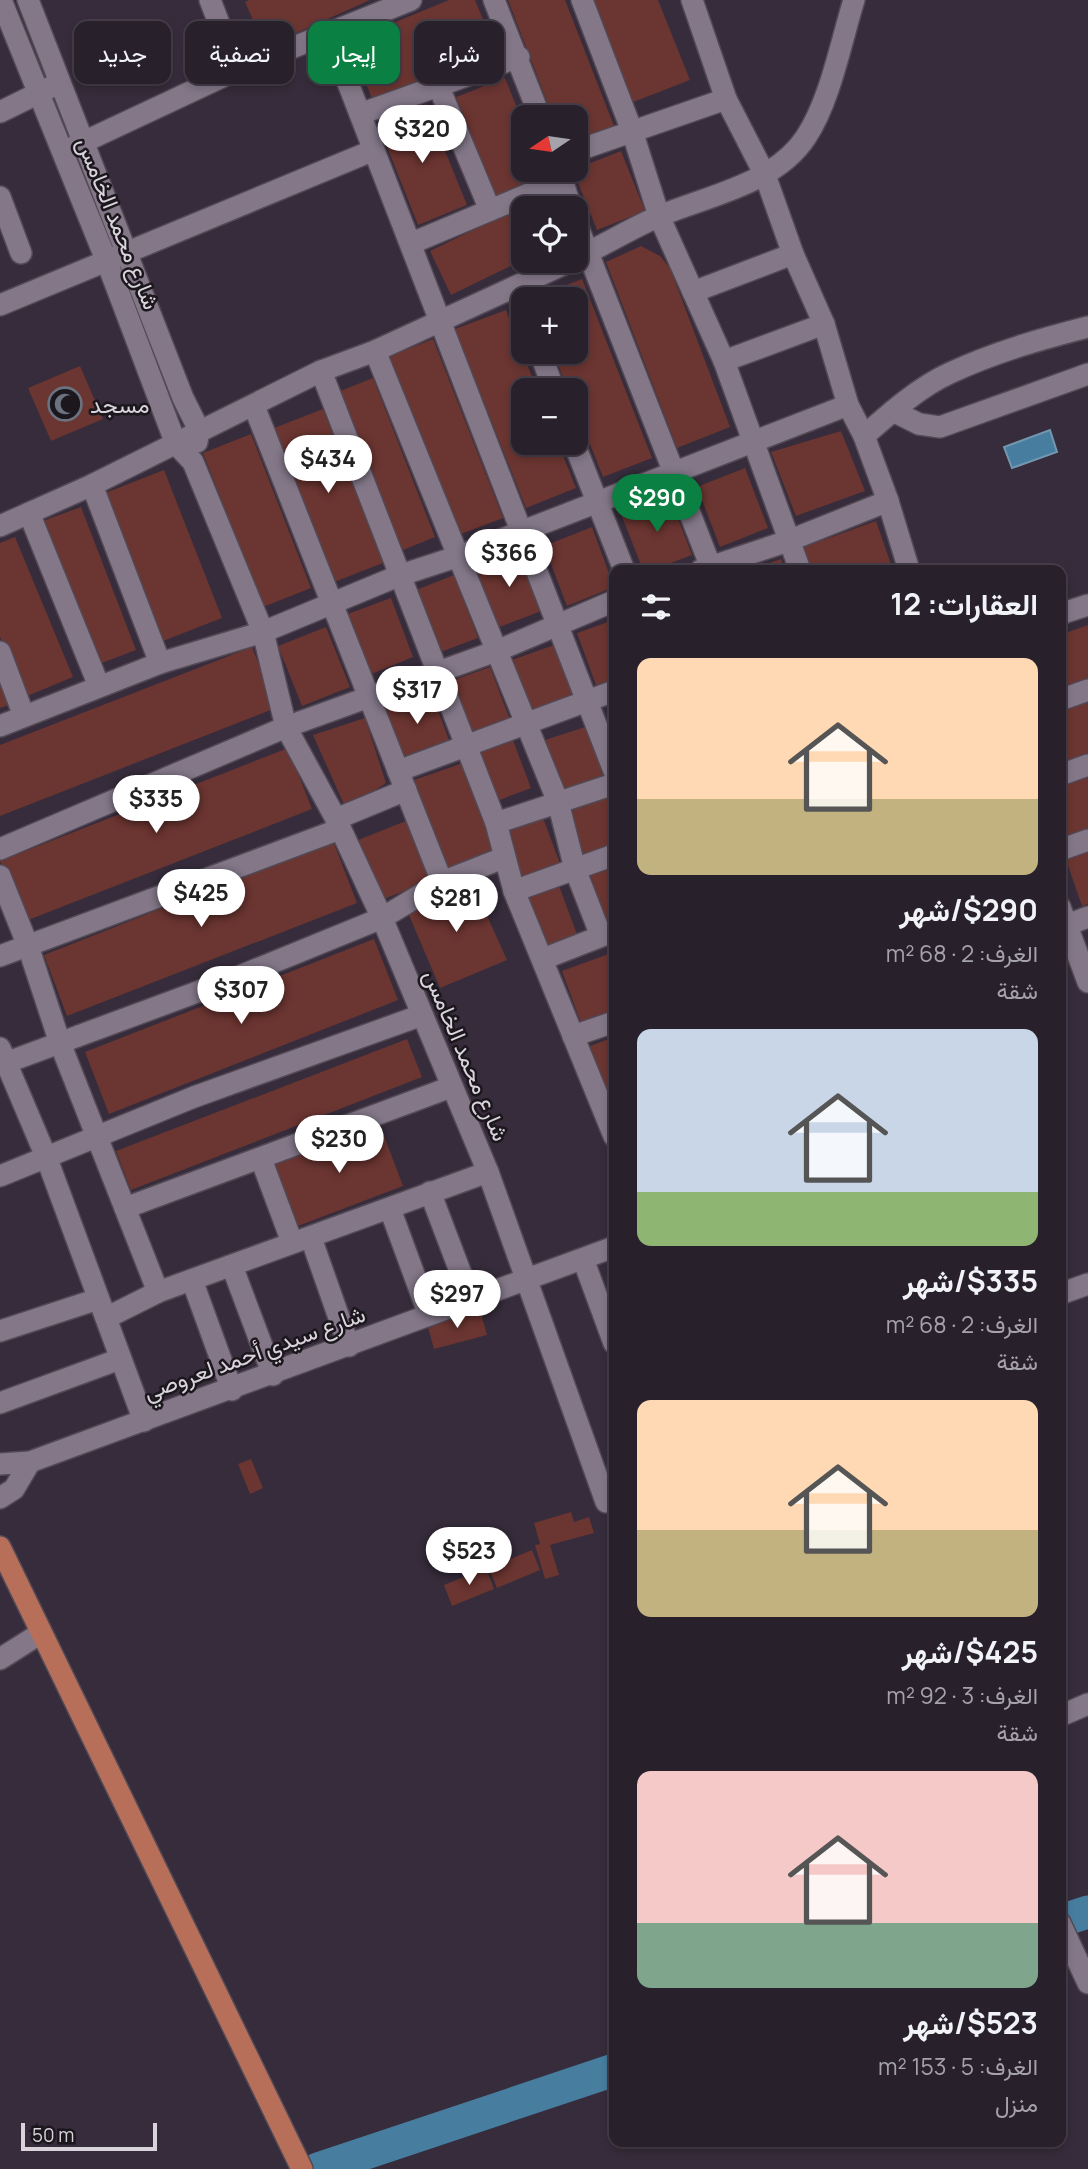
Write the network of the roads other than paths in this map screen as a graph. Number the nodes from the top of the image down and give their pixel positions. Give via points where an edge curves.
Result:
1 (1, 0) edge
2 (28, 0) edge
3 (209, 0) edge
4 (411, 0) edge
5 (494, 0) edge
6 (582, 0) edge
7 (692, 0) edge
8 (854, 0) edge
9 (217, 21) edge
10 (360, 21) edge
11 (519, 57) junction
12 (59, 82) junction
13 (208, 84) edge
14 (348, 84) edge
15 (438, 85) junction
16 (40, 93) junction
17 (726, 99) junction
18 (536, 105) edge
19 (0, 112) edge
20 (360, 114) junction
21 (632, 131) junction
22 (85, 143) junction
23 (588, 147) edge
24 (374, 150) junction
25 (62, 152) junction
26 (765, 175) junction
27 (546, 182) edge
28 (0, 197) edge
29 (490, 209) junction
30 (659, 216) junction
31 (412, 243) junction
32 (588, 252) edge
33 (21, 253) dead end
34 (793, 254) junction
35 (117, 257) junction
36 (545, 273) edge
37 (584, 273) edge
38 (515, 287) edge
39 (511, 289) edge
40 (693, 292) junction
41 (0, 305) edge
42 (441, 321) junction
43 (824, 324) junction
44 (1088, 327) edge
45 (375, 351) junction
46 (724, 361) junction
47 (321, 371) junction
48 (1088, 374) edge
49 (848, 405) junction
50 (254, 406) junction
51 (893, 411) junction
52 (199, 430) junction
53 (864, 436) junction
54 (752, 442) junction
55 (176, 444) junction
56 (579, 455) edge
57 (193, 462) junction
58 (672, 473) junction
59 (92, 485) junction
60 (888, 501) junction
61 (597, 503) junction
62 (29, 513) junction
63 (0, 526) edge
64 (522, 531) junction
65 (789, 541) junction
66 (456, 557) junction
67 (622, 565) edge
68 (706, 565) edge
69 (720, 565) edge
70 (798, 565) edge
71 (907, 565) edge
72 (398, 576) junction
73 (331, 603) junction
74 (609, 603) edge
75 (1088, 605) edge
76 (1066, 612) edge
77 (556, 623) junction
78 (263, 632) junction
79 (499, 650) junction
80 (0, 652) edge
81 (160, 663) junction
82 (437, 673) junction
83 (99, 687) junction
84 (1088, 690) edge
85 (609, 693) edge
86 (370, 696) junction
87 (1066, 698) edge
88 (585, 701) junction
89 (24, 716) junction
90 (526, 723) junction
91 (0, 726) edge
92 (286, 727) junction
93 (466, 746) junction
94 (609, 759) edge
95 (1088, 765) edge
96 (1066, 773) edge
97 (402, 781) junction
98 (609, 787) edge
99 (558, 802) junction
100 (496, 823) junction
101 (338, 824) junction
102 (1088, 840) edge
103 (1066, 848) edge
104 (0, 849) edge
105 (609, 857) edge
106 (503, 858) junction
107 (575, 869) junction
108 (0, 876) edge
109 (442, 882) junction
110 (514, 891) junction
111 (1066, 915) edge
112 (1088, 917) edge
113 (382, 918) junction
114 (1066, 923) edge
115 (608, 933) edge
116 (28, 946) junction
117 (0, 956) edge
118 (543, 960) junction
119 (1087, 978) edge
120 (422, 1015) junction
121 (609, 1024) edge
122 (573, 1036) junction
123 (60, 1044) junction
124 (4, 1055) edge
125 (451, 1087) junction
126 (608, 1105) edge
127 (99, 1138) junction
128 (47, 1159) junction
129 (261, 1159) junction
130 (488, 1172) junction
131 (0, 1177) edge
132 (430, 1192) junction
133 (125, 1208) junction
134 (390, 1209) junction
135 (302, 1240) junction
136 (609, 1249) edge
137 (583, 1259) junction
138 (232, 1266) junction
139 (192, 1280) junction
140 (528, 1280) junction
141 (1088, 1284) edge
142 (158, 1292) junction
143 (1066, 1292) edge
144 (471, 1300) junction
145 (102, 1309) junction
146 (429, 1315) junction
147 (609, 1329) edge
148 (0, 1331) edge
149 (349, 1346) junction
150 (120, 1359) junction
151 (273, 1375) junction
152 (232, 1390) junction
153 (0, 1403) edge
154 (144, 1421) junction
155 (30, 1462) junction
156 (0, 1464) edge
157 (0, 1498) edge
158 (609, 1501) edge
159 (0, 1547) edge
160 (41, 1633) junction
161 (0, 1659) edge
162 (1088, 1704) edge
163 (1066, 1713) edge
164 (1066, 1936) edge
165 (1088, 1983) edge
166 (302, 2169) edge

1 - 16 street, شارع محمد الخامس
2 - 12 street
3 - 9 street
4 - 10 street
5 - 11 street
6 - 21 street
7 - 17 street
8 - 26 street via 806,138
11 - 15 street
11 - 18 street
12 - 16 street
12 - 22 street
13 - 22 street
14 - 20 street
15 - 20 street
15 - 29 street
16 - 19 street
16 - 25 street, شارع محمد الخامس
17 - 21 street
17 - 26 street
20 - 24 street
21 - 23 street
21 - 30 street
22 - 25 street
22 - 35 street
24 - 31 street
24 - 35 street
25 - 35 street, شارع محمد الخامس
26 - 30 street
26 - 34 street
27 - 29 street
28 - 33 street
29 - 31 street
30 - 32 street
30 - 40 street
31 - 42 street
34 - 40 street
34 - 43 street
35 - 41 street
35 - 52 street
35 - 55 street, شارع محمد الخامس
36 - 38 street
37 - 58 street
39 - 42 street
40 - 46 street
42 - 45 street
42 - 64 street
43 - 46 street
43 - 49 street
44 - 51 street via 1023,344 948,373
45 - 47 street
45 - 66 street
46 - 54 street
47 - 50 street
47 - 72 street
48 - 51 street via 947,426 919,424
49 - 53 street
49 - 54 street
50 - 52 street
50 - 73 street
51 - 53 street
52 - 55 street
52 - 57 street
53 - 60 street
54 - 58 street
54 - 65 street
55 - 57 street, شارع محمد الخامس
55 - 59 street
56 - 61 street
57 - 78 street, شارع محمد الخامس
58 - 61 street
58 - 68 street
59 - 62 street
59 - 81 street
60 - 65 street
60 - 71 street
61 - 64 street
61 - 67 street
62 - 63 street
62 - 83 street
64 - 66 street
64 - 77 street
65 - 69 street
65 - 70 street
66 - 72 street
66 - 79 street
72 - 73 street
72 - 82 street
73 - 78 street
73 - 86 street
74 - 77 street
75 - 76 street
77 - 79 street
77 - 88 street
78 - 81 street
78 - 92 street, شارع محمد الخامس
79 - 82 street
79 - 90 street
80 - 89 street
81 - 83 street
82 - 86 street
82 - 93 street
83 - 89 street
84 - 87 street
85 - 88 street
86 - 92 street
86 - 97 street
88 - 90 street
88 - 94 street
89 - 91 street
90 - 93 street
90 - 99 street
92 - 101 street, شارع محمد الخامس
92 - 104 street
93 - 97 street
93 - 100 street
95 - 96 street
97 - 101 street
97 - 109 street
98 - 99 street
99 - 100 street
99 - 107 street
100 - 106 street
101 - 113 street, شارع محمد الخامس
101 - 116 street
102 - 103 street
105 - 107 street
106 - 109 street
106 - 110 street
107 - 110 street
107 - 115 street
108 - 116 street
109 - 113 street
110 - 118 street
111 - 112 street
113 - 120 street, شارع محمد الخامس
113 - 123 street
114 - 119 street
115 - 118 street
116 - 117 street
116 - 123 street
118 - 122 street
120 - 125 street, شارع محمد الخامس
120 - 127 street via 194,1097
121 - 122 street
122 - 126 street
123 - 124 street
123 - 127 street
124 - 128 street
125 - 129 street
125 - 130 street, شارع محمد الخامس
127 - 128 street
127 - 133 street
128 - 131 street
128 - 145 street
129 - 133 street
129 - 135 street
130 - 132 street
130 - 140 street, شارع محمد الخامس
132 - 134 street
132 - 144 street
133 - 142 street
134 - 135 street
134 - 146 street
135 - 138 street
135 - 149 street
136 - 137 street, شارع سيدي أحمد لعروصي
137 - 140 street, شارع سيدي أحمد لعروصي
137 - 147 street
138 - 139 street
138 - 151 street
139 - 142 street
139 - 152 street
140 - 144 street, شارع سيدي أحمد لعروصي
140 - 158 street, شارع محمد الخامس via 569,1403
141 - 143 street
142 - 145 street
144 - 146 street, شارع سيدي أحمد لعروصي
145 - 148 street
145 - 150 street
146 - 149 street, شارع سيدي أحمد لعروصي
149 - 151 street, شارع سيدي أحمد لعروصي
150 - 153 street
150 - 154 street
151 - 152 street, شارع سيدي أحمد لعروصي
152 - 154 street, شارع سيدي أحمد لعروصي
154 - 155 street, شارع سيدي أحمد لعروصي
155 - 156 street, شارع سيدي أحمد لعروصي
155 - 157 street via 13,1489
159 - 160 main road
160 - 161 street
160 - 166 main road
162 - 163 street
164 - 165 street

